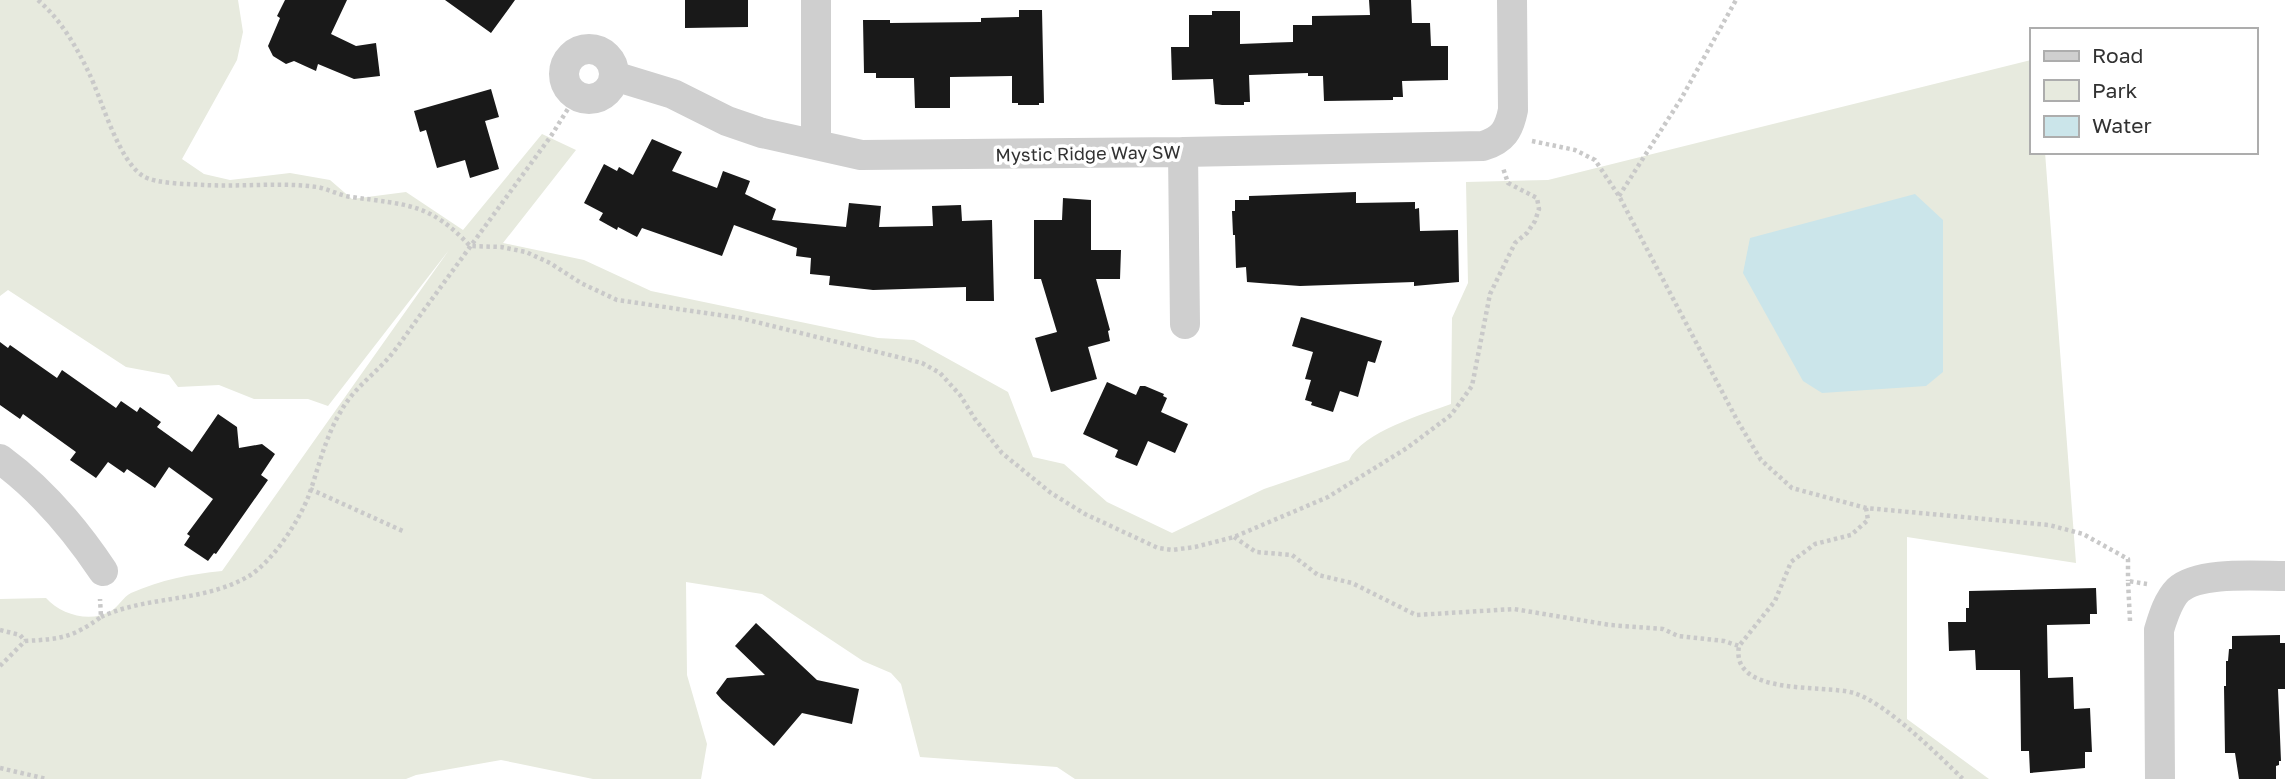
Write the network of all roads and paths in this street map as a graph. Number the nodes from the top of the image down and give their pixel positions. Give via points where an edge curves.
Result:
1 (38, 0) edge
2 (816, 0) edge
3 (1512, 0) edge
4 (1736, 0) edge
5 (614, 76) junction
6 (576, 96) junction
7 (1498, 139) junction
8 (816, 144) junction
9 (1183, 152) junction
10 (1619, 196) junction
11 (470, 246) junction
12 (1185, 324) dead end
13 (0, 459) edge
14 (310, 489) junction
15 (1866, 508) junction
16 (405, 532) dead end
17 (1234, 537) junction
18 (103, 571) joint
19 (2285, 576) edge
20 (2128, 581) dead end
21 (101, 617) junction
22 (0, 630) edge
23 (25, 641) junction
24 (1739, 646) junction
25 (0, 657) edge
26 (1, 665) edge
27 (0, 768) edge
28 (47, 779) edge
29 (1963, 779) edge
30 (2160, 779) edge

1 - 11 path via 65,29 128,160 144,176 176,183 319,187 345,196 398,202 452,226
2 - 8 street
3 - 7 street via 1513,110 1509,127
4 - 10 path via 1681,99
5 - 6 street via 600,97
5 - 6 street via 610,61 597,50 574,54 563,75
5 - 8 street, Mystic Ridge Way SW via 673,94 762,133
6 - 11 path
7 - 9 street, Mystic Ridge Way SW via 1483,146
7 - 10 path via 1575,150 1595,160
7 - 17 path via 1508,183 1537,198 1539,209 1527,233 1515,243 1490,294 1472,386 1451,415 1396,455 1328,497
8 - 9 street, Mystic Ridge Way SW via 861,155
9 - 12 street
10 - 15 path via 1761,460 1791,488
11 - 14 path via 390,355 342,408
11 - 17 path via 526,252 617,300 740,318 922,363 940,373 960,395 1002,453 1051,493 1086,514 1158,548 1172,550
13 - 18 street via 42,495
14 - 16 path
14 - 21 path via 290,531 252,574 206,594 124,607
15 - 20 path via 2049,525 2083,534 2128,559
15 - 24 path via 1868,520 1851,535 1815,544 1791,562 1775,601
17 - 24 path via 1256,552 1292,555 1318,575 1352,583 1416,615 1514,609 1663,629 1678,636
18 - 21 path
19 - 30 street via 2211,577 2178,590 2165,609 2158,629
21 - 23 path via 79,633
22 - 23 path
23 - 26 path
24 - 29 path via 1741,665 1751,676 1792,687 1854,693 1900,723
25 - 26 path
27 - 28 path

